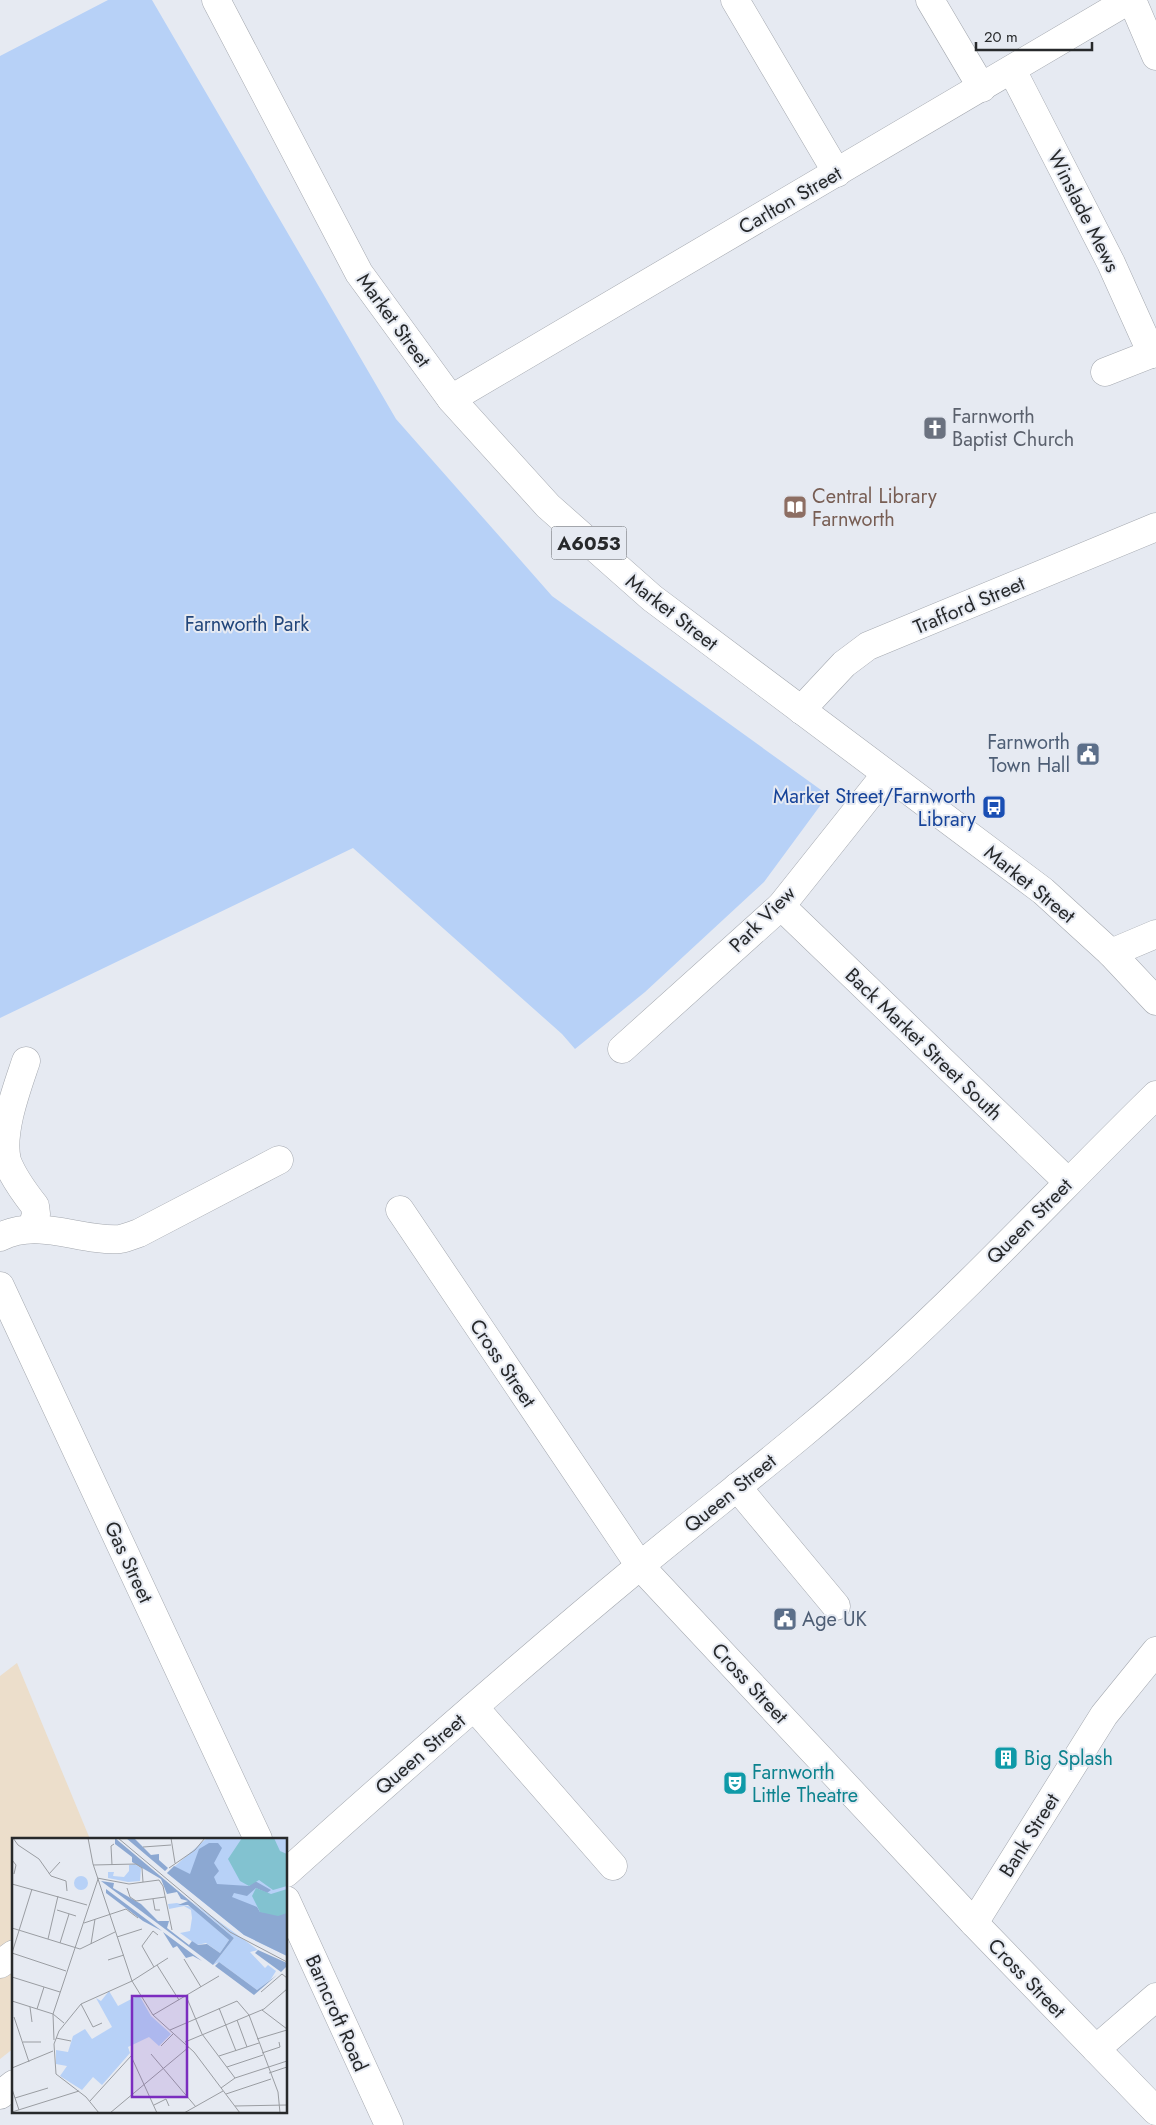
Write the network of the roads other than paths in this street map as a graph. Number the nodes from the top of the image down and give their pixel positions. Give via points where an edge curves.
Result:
1 (216, 0) edge
2 (735, 0) edge
3 (930, 0) edge
4 (1131, 0) edge
5 (1156, 56) edge
6 (1012, 70) junction
7 (982, 88) junction
8 (837, 173) junction
9 (1154, 353) edge
10 (1105, 372) dead end
11 (451, 399) junction
12 (1156, 527) edge
13 (800, 710) junction
14 (886, 774) junction
15 (781, 906) junction
16 (1156, 934) edge
17 (1111, 952) junction
18 (1156, 1001) edge
19 (622, 1049) dead end
20 (26, 1061) dead end
21 (1156, 1095) edge
22 (279, 1160) dead end
23 (1068, 1182) junction
24 (400, 1210) dead end
25 (32, 1229) junction
26 (0, 1237) edge
27 (0, 1286) edge
28 (737, 1487) junction
29 (640, 1566) junction
30 (836, 1606) dead end
31 (1156, 1651) edge
32 (474, 1707) junction
33 (258, 1838) edge
34 (613, 1866) dead end
35 (288, 1871) edge
36 (288, 1904) edge
37 (974, 1922) junction
38 (12, 1955) edge
39 (0, 1964) edge
40 (1156, 1997) edge
41 (1096, 2049) junction
42 (12, 2085) edge
43 (0, 2094) edge
44 (1156, 2111) edge
45 (389, 2125) edge

1 - 11 street, Market Street / A6053 via 359,273
2 - 8 street
3 - 7 street
4 - 5 street
4 - 6 street, Carlton Street
6 - 7 street, Carlton Street
6 - 9 street, Winslade Mews
7 - 8 street, Carlton Street
8 - 11 street, Carlton Street
9 - 10 street, Winslade Mews
11 - 13 street, Market Street / A6053 via 548,506 652,598
12 - 13 street, Trafford Street via 868,646 844,664
13 - 14 street, Market Street / A6053
14 - 15 street, Park View
14 - 17 street, Market Street / A6053 via 1043,891
15 - 19 street, Park View
15 - 23 street, Back Market Street South
16 - 17 street
17 - 18 street, Market Street / A6053
20 - 25 street via 5,1124 4,1150 16,1179 35,1206
21 - 23 street, Queen Street
22 - 25 street via 138,1233 122,1238 85,1237
23 - 28 street, Queen Street via 954,1298 878,1369
24 - 29 street, Cross Street
25 - 26 street
27 - 33 street, Gas Street
28 - 29 street, Queen Street
28 - 30 street
29 - 32 street, Queen Street
29 - 37 street, Cross Street
31 - 37 street, Bank Street via 1104,1715
32 - 34 street
32 - 35 street, Queen Street
36 - 45 street, Barncroft Road
37 - 41 street, Cross Street
38 - 39 street
40 - 41 street
41 - 44 street, Cross Street
42 - 43 street

